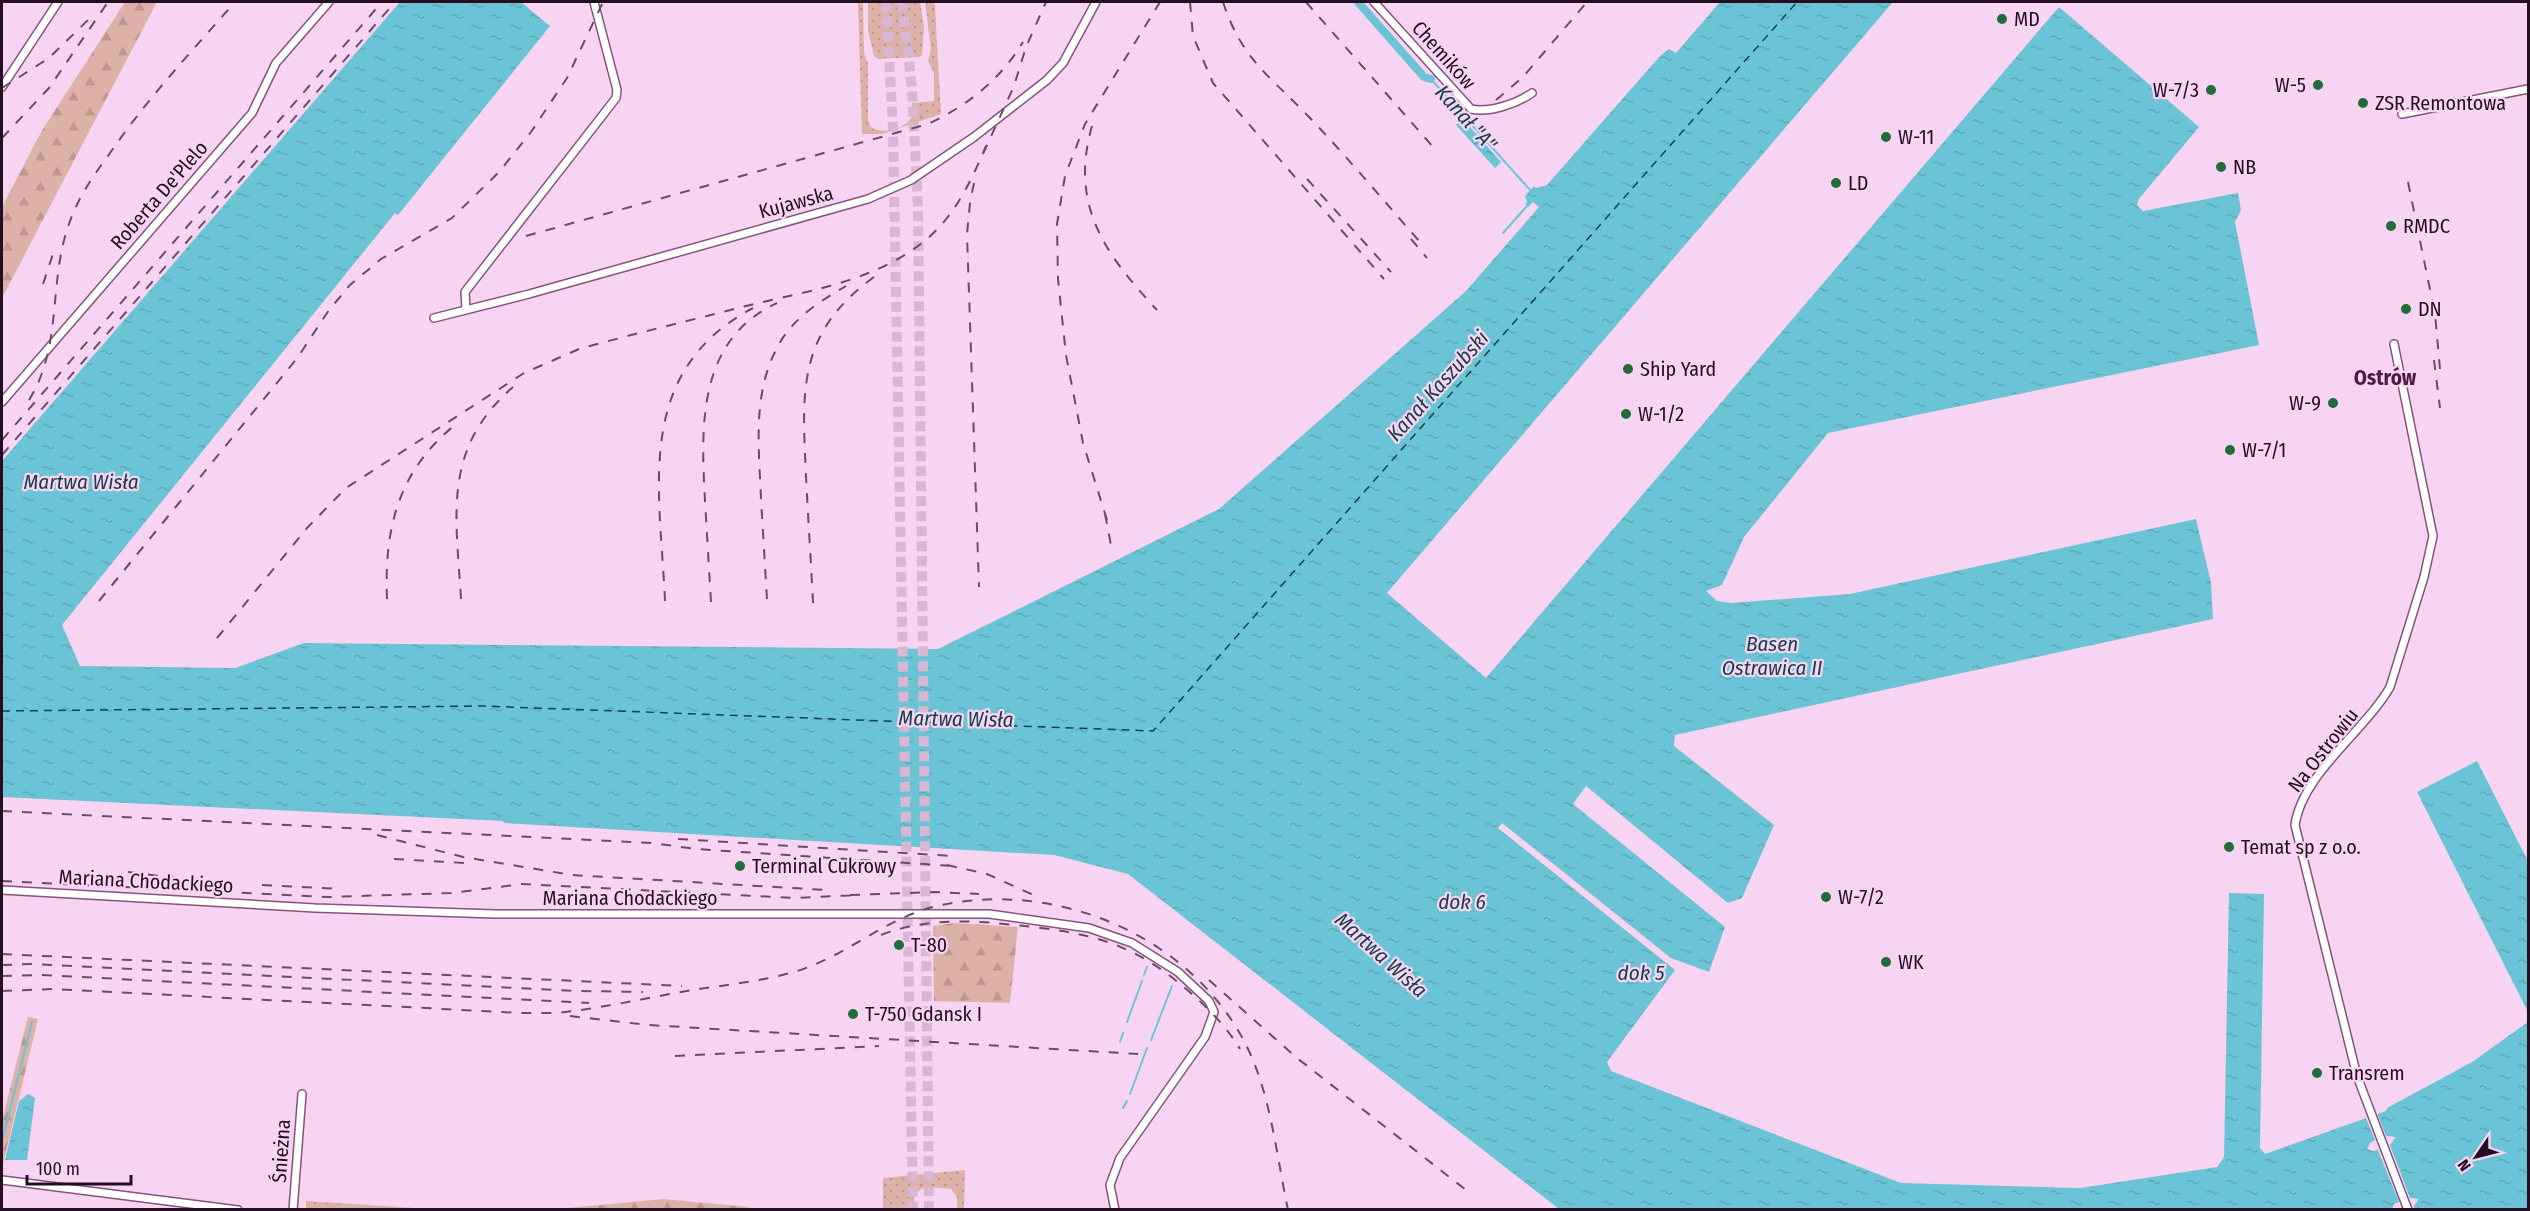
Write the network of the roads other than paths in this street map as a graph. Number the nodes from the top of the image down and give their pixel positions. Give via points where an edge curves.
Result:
1 (58, 2) edge
2 (329, 2) edge
3 (594, 2) edge
4 (1096, 2) edge
5 (1374, 2) edge
6 (2, 87) edge
7 (2529, 89) edge
8 (1532, 93) dead end
9 (2402, 114) dead end
10 (466, 309) junction
11 (434, 318) dead end
12 (2394, 344) dead end
13 (2, 402) edge
14 (2, 890) edge
15 (302, 1094) dead end
16 (2, 1180) edge
17 (238, 1209) edge
18 (294, 1209) edge
19 (1115, 1209) edge
20 (2408, 1209) edge

1 - 6 street
2 - 13 street, Roberta De'Plelo via 276,63 247,118
3 - 10 street via 616,98 465,292
4 - 10 street, Kujawska via 1060,68 982,131 902,185 868,200
5 - 8 street, Chemików via 1471,109 1491,109
7 - 9 street
10 - 11 street, Kujawska
12 - 20 street, Na Ostrowiu via 2432,525 2430,556 2390,687 2380,705 2311,787 2299,806 2295,825 2355,1067
14 - 19 street, Mariana Chodackiego via 495,914 953,913 1008,916 1089,928 1142,948 1178,972 1209,1001 1214,1012 1205,1037 1120,1158 1110,1185
15 - 18 street, Śnieżna
16 - 17 street

